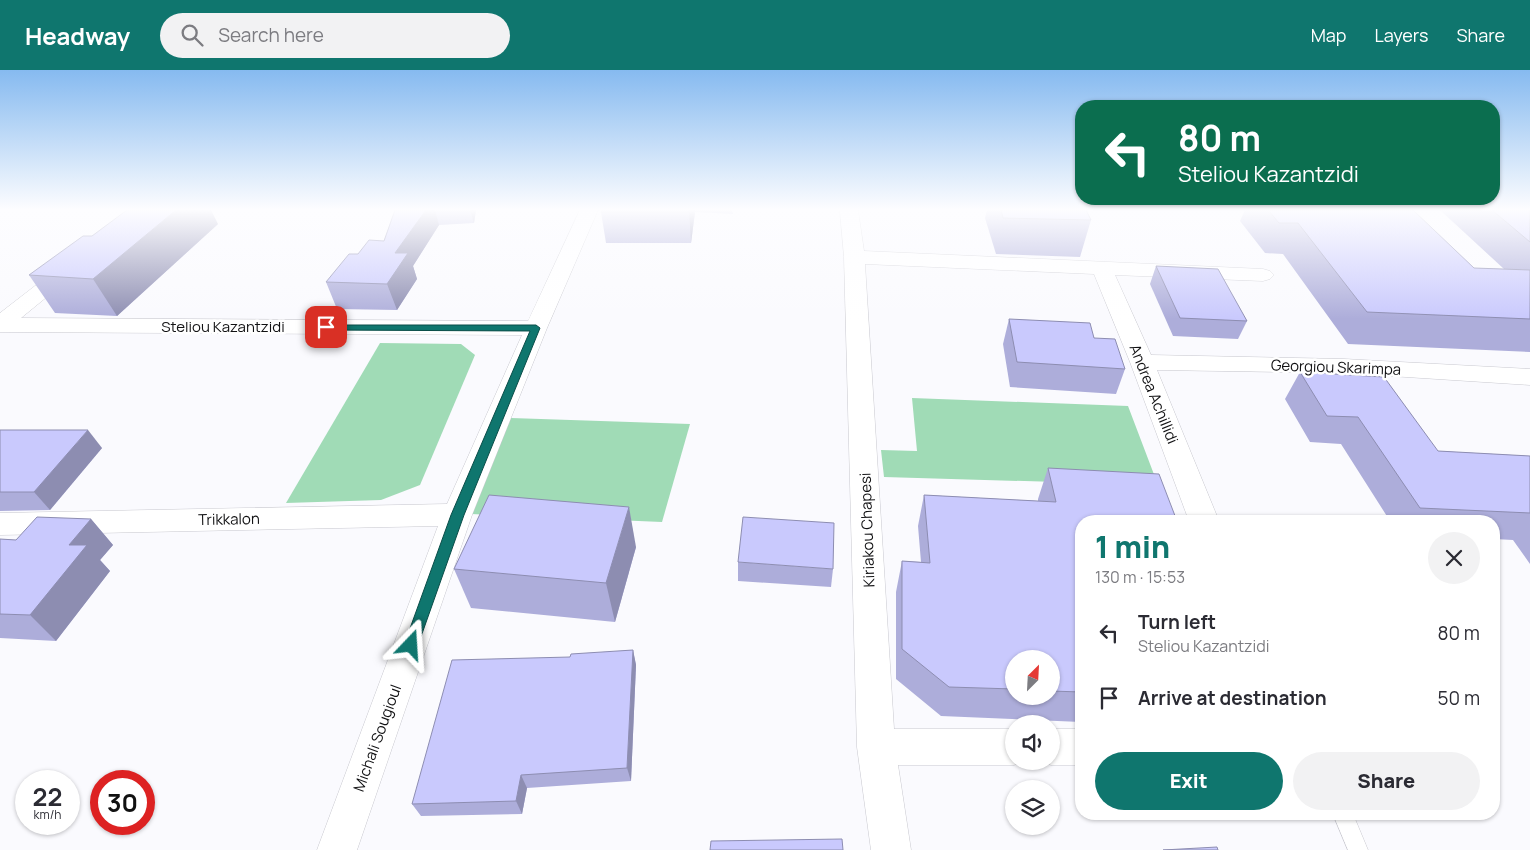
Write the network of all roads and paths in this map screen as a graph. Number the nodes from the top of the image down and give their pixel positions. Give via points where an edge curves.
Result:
1 (573, 246) edge
2 (853, 246) edge
3 (86, 255) edge
4 (854, 257) junction
5 (1102, 268) junction
6 (1263, 275) dead end
7 (0, 324) edge
8 (536, 328) junction
9 (1142, 362) junction
10 (1530, 377) edge
11 (458, 515) junction
12 (1202, 515) edge
13 (0, 524) edge
14 (876, 747) junction
15 (1005, 747) edge
16 (1060, 747) edge
17 (1075, 747) edge
18 (1346, 820) edge
19 (337, 850) edge
20 (891, 850) edge
21 (1358, 850) edge

1 - 8 street, Michali Sougioul
2 - 4 street, Kiriakou Chapesi
3 - 7 street
4 - 5 street
4 - 14 street, Kiriakou Chapesi
5 - 6 street
5 - 9 street, Andrea Achillidi
7 - 8 street, Steliou Kazantzidi
8 - 11 street, Michali Sougioul
9 - 10 street, Georgiou Skarimpa via 1344,366
9 - 12 street, Andrea Achillidi
11 - 13 street, Trikkalon
11 - 19 street, Michali Sougioul
14 - 15 street
14 - 20 street, Kiriakou Chapesi
16 - 17 street
18 - 21 lane

